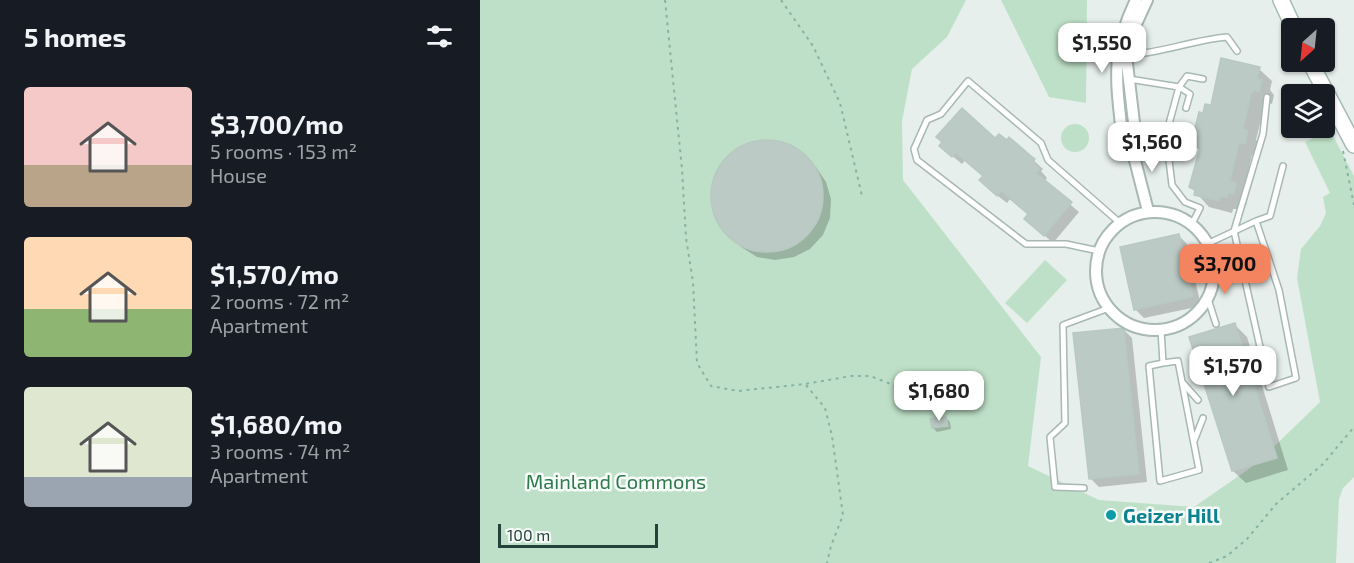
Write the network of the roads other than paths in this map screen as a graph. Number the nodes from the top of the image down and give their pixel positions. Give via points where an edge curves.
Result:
1 (1136, 0) edge
2 (1147, 0) edge
3 (1281, 0) edge
4 (1289, 18) edge
5 (1237, 51) dead end
6 (1121, 56) junction
7 (1315, 72) edge
8 (1128, 79) junction
9 (1203, 79) dead end
10 (1179, 87) junction
11 (1267, 97) dead end
12 (1186, 108) dead end
13 (1180, 127) dead end
14 (1166, 135) junction
15 (1131, 145) junction
16 (1349, 147) edge
17 (1283, 166) dead end
18 (1148, 211) junction
19 (1256, 221) junction
20 (1120, 223) junction
21 (1192, 224) junction
22 (1234, 231) junction
23 (1209, 243) junction
24 (1099, 250) junction
25 (1208, 299) junction
26 (1109, 308) junction
27 (1216, 324) dead end
28 (1161, 330) junction
29 (1163, 363) junction
30 (1182, 381) junction
31 (1198, 400) dead end
32 (1203, 418) dead end
33 (1193, 442) junction
34 (1084, 488) dead end

1 - 6 street via 1126,20
2 - 6 street
3 - 4 street
5 - 6 lane via 1227,37
6 - 8 street
6 - 15 street via 1117,83 1122,134
7 - 16 street
8 - 10 lane
8 - 15 street via 1135,131
9 - 10 lane via 1187,76
10 - 12 lane via 1190,94
10 - 14 lane
11 - 22 lane via 1263,134
13 - 14 lane
14 - 15 lane
14 - 21 lane via 1172,185 1185,202 1200,208
15 - 18 street
17 - 19 lane via 1270,216
18 - 20 street
18 - 21 street via 1162,211
19 - 22 lane
19 - 22 lane via 1279,290 1296,378 1269,387
20 - 24 street
20 - 24 lane via 1048,159 1041,143 968,81 941,114 927,120 914,149 917,160 1016,237 1026,244 1066,244
21 - 23 street
22 - 23 lane
23 - 25 street via 1215,262
24 - 26 street via 1095,271
25 - 27 lane
25 - 28 street via 1196,315
26 - 28 street via 1124,322 1142,329
26 - 34 lane via 1064,326 1065,423 1050,437 1055,487
28 - 29 lane
29 - 30 lane via 1178,361
29 - 33 lane via 1149,366 1160,481 1199,470
30 - 31 lane
30 - 33 lane
32 - 33 lane

